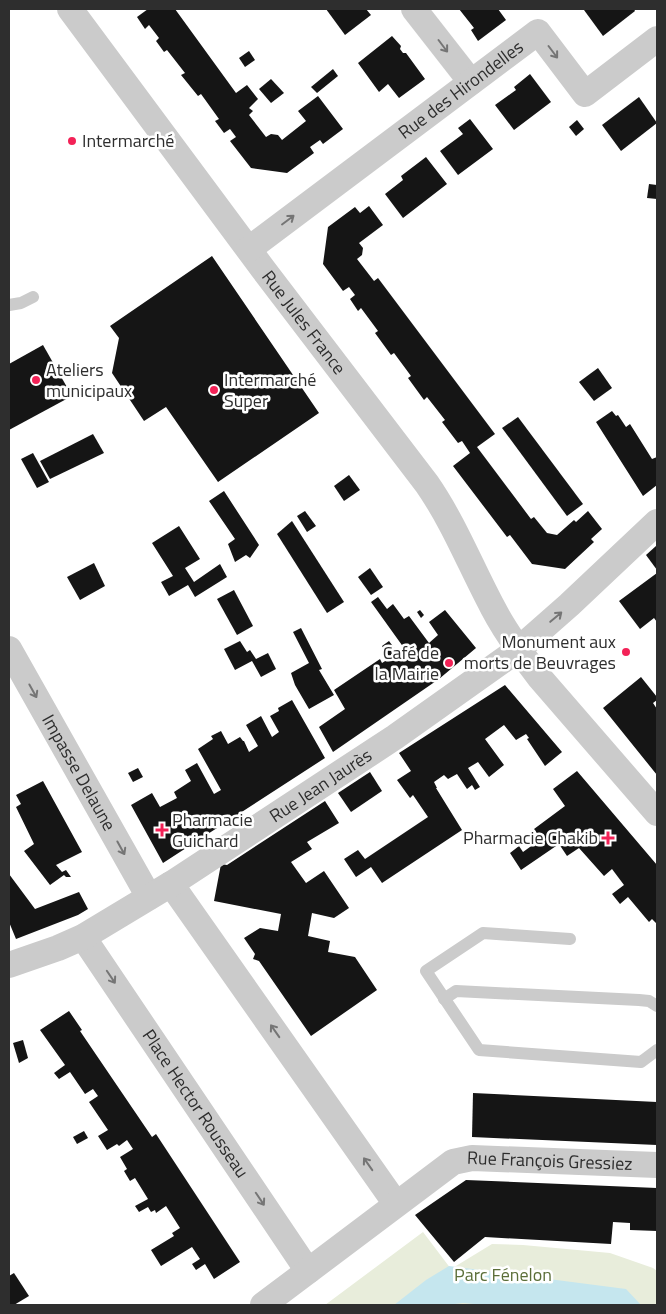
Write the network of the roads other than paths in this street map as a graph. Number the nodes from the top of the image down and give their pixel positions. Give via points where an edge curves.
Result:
1 (70, 9) edge
2 (414, 9) edge
3 (657, 40) edge
4 (471, 82) junction
5 (249, 249) junction
6 (33, 297) dead end
7 (9, 305) edge
8 (657, 522) edge
9 (9, 649) edge
10 (519, 649) junction
11 (657, 813) edge
12 (171, 884) junction
13 (149, 897) junction
14 (83, 937) junction
15 (570, 939) dead end
16 (9, 965) edge
17 (444, 999) junction
18 (657, 1006) edge
19 (657, 1050) edge
20 (657, 1165) edge
21 (396, 1204) junction
22 (308, 1271) junction
23 (263, 1305) edge

1 - 5 street, Rue Jules France
2 -> 4 street
4 -> 3 street, Rue des Hirondelles via 538,32 585,94
5 -> 4 street, Rue des Hirondelles
5 - 10 street, Rue Jules France via 431,489 448,516 493,609
6 - 7 lane
10 -> 8 street, Rue Jean Jaurès
9 -> 13 street, Impasse Delaune
10 - 11 street, Rue Jules France via 540,678
10 - 12 street, Rue Jean Jaurès via 395,737
12 - 13 street, Rue Jean Jaurès
21 -> 12 street
13 - 14 street, Rue Jean Jaurès
14 - 16 street, Rue Jean Jaurès
14 -> 22 street, Place Hector Rousseau
15 - 17 lane via 483,933 426,971
17 - 18 lane via 456,991 639,1000
17 - 19 lane via 479,1050 641,1062
20 - 21 street, Rue François Gressiez via 472,1158 452,1162
21 - 22 street, Rue François Gressiez
22 - 23 street, Rue François Gressiez

